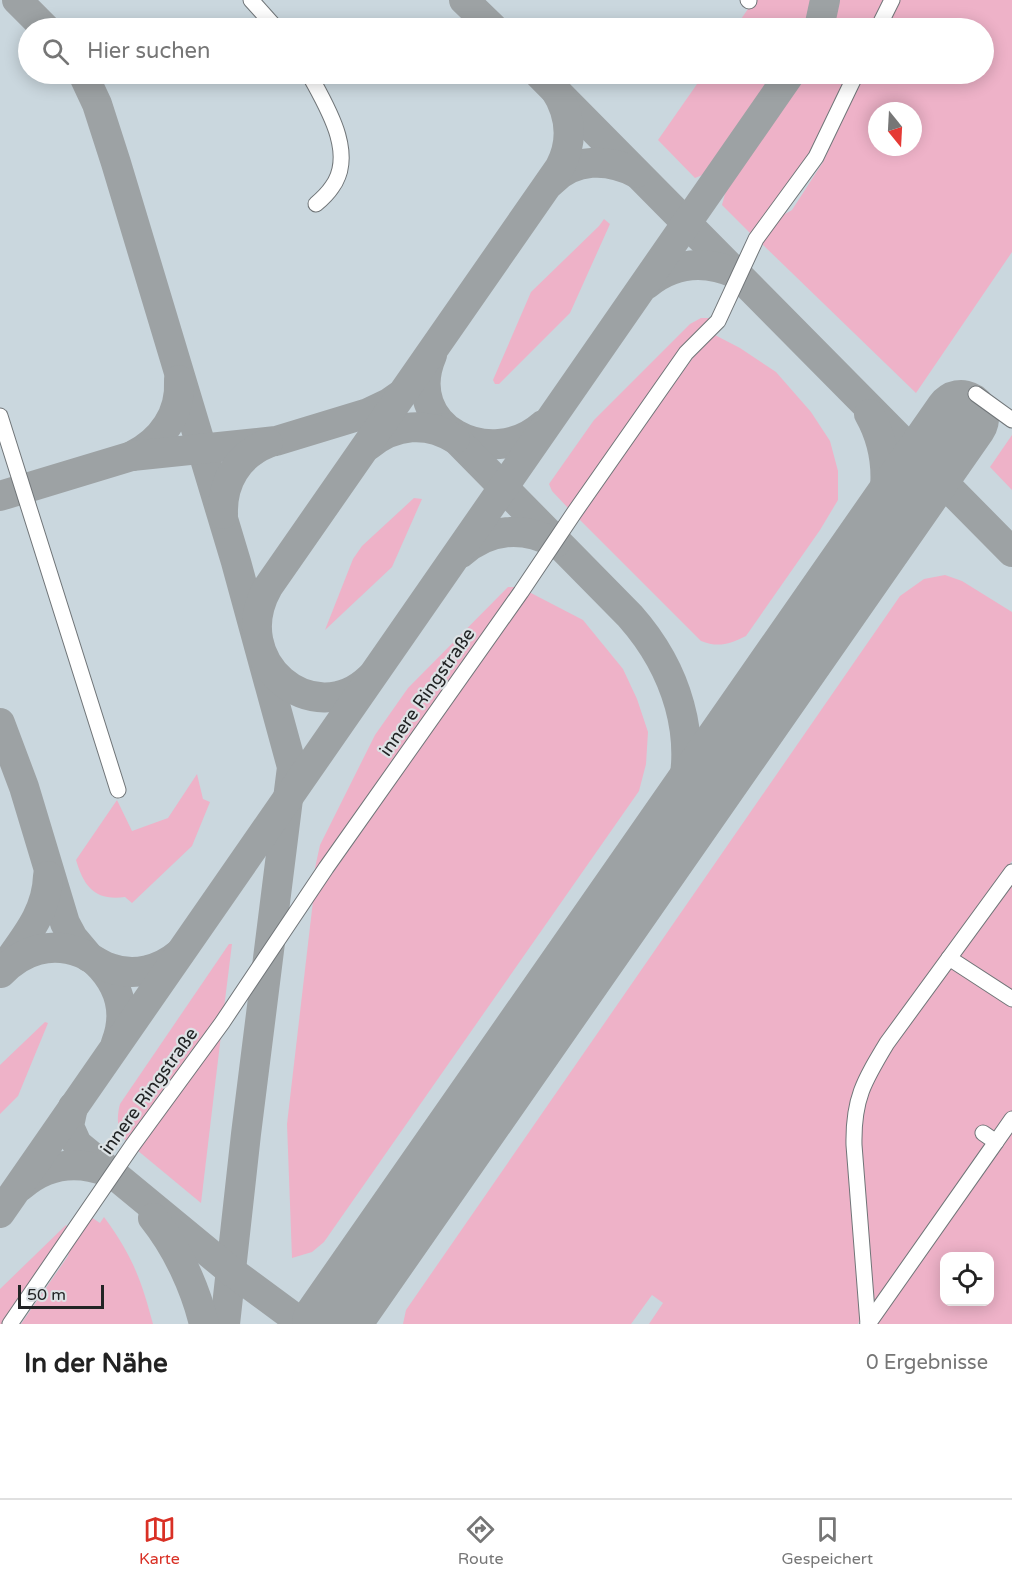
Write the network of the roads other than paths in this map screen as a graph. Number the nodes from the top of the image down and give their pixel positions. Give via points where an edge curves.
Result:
1 (251, 0) edge
2 (892, 0) edge
3 (267, 18) edge
4 (883, 18) edge
5 (314, 84) edge
6 (851, 84) edge
7 (316, 204) dead end
8 (976, 394) dead end
9 (0, 417) edge
10 (1012, 420) edge
11 (118, 790) dead end
12 (1012, 872) edge
13 (949, 958) junction
14 (1012, 999) edge
15 (1012, 1119) edge
16 (983, 1133) dead end
17 (996, 1142) junction
18 (10, 1324) edge

1 - 3 lane
2 - 4 lane
5 - 7 lane via 334,123 340,150 339,175
6 - 18 lane, innere Ringstraße via 816,157 756,239 718,321 686,353 573,513
8 - 10 lane
9 - 11 lane
12 - 13 lane
13 - 14 lane
13 - 17 lane via 887,1043 857,1101 854,1145 867,1324
15 - 17 lane
16 - 17 lane

